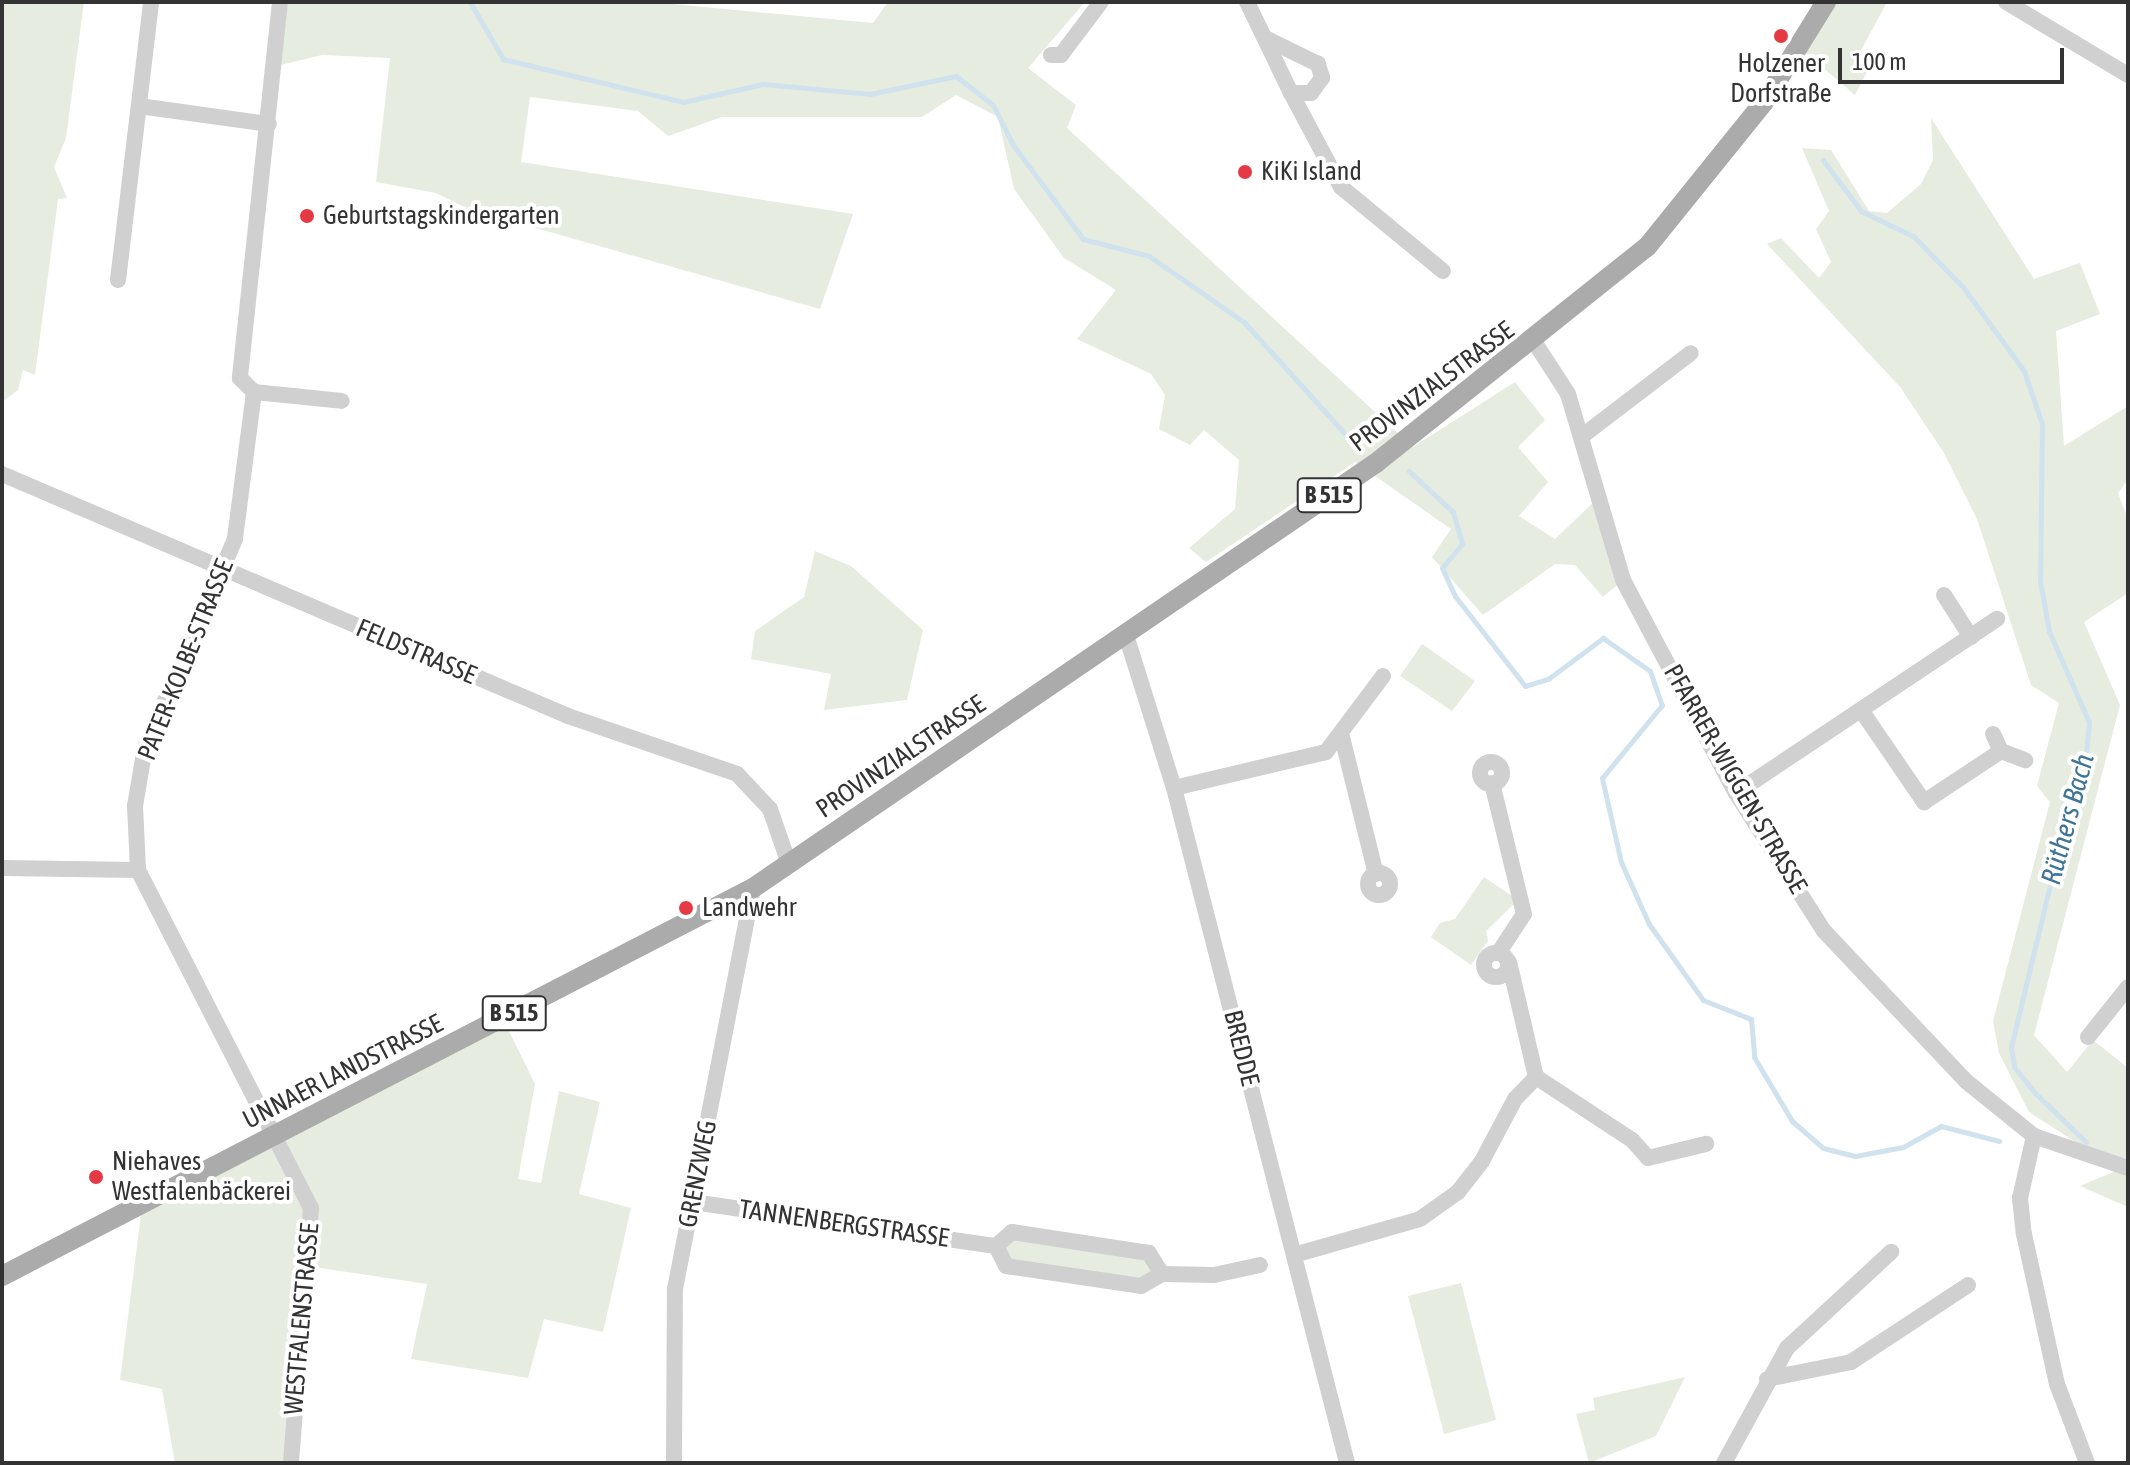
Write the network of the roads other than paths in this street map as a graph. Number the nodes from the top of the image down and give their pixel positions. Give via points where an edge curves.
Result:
1 (151, 2) edge
2 (280, 2) edge
3 (1101, 2) edge
4 (1247, 2) edge
5 (1826, 2) edge
6 (2006, 2) edge
7 (1265, 38) junction
8 (1051, 55) dead end
9 (2128, 75) edge
10 (1291, 93) junction
11 (139, 106) junction
12 (269, 124) junction
13 (1443, 271) dead end
14 (118, 280) dead end
15 (1535, 343) junction
16 (1691, 353) dead end
17 (254, 392) junction
18 (342, 401) dead end
19 (1581, 437) junction
20 (2, 474) edge
21 (224, 567) junction
22 (1944, 595) dead end
23 (1997, 619) dead end
24 (1126, 635) junction
25 (1971, 637) junction
26 (1383, 676) dead end
27 (1861, 710) junction
28 (1993, 734) dead end
29 (1342, 737) junction
30 (2001, 751) junction
31 (2025, 760) dead end
32 (1492, 783) dead end
33 (1174, 788) junction
34 (1736, 793) junction
35 (789, 864) junction
36 (2, 868) edge
37 (138, 870) junction
38 (1376, 874) dead end
39 (753, 888) junction
40 (2128, 987) edge
41 (2088, 1037) dead end
42 (1536, 1077) junction
43 (274, 1136) junction
44 (2034, 1136) junction
45 (1706, 1144) dead end
46 (2128, 1168) edge
47 (693, 1202) junction
48 (996, 1246) junction
49 (1891, 1252) dead end
50 (1294, 1255) junction
51 (1260, 1265) dead end
52 (1162, 1274) junction
53 (2, 1276) edge
54 (1968, 1285) dead end
55 (1767, 1379) junction
56 (291, 1463) edge
57 (674, 1463) edge
58 (1347, 1463) edge
59 (1724, 1463) edge
60 (2087, 1463) edge

1 - 11 street
2 - 12 street, PATER-KOLBE-STRASSE
3 - 8 street via 1061,55
4 - 7 street
5 - 15 main road, PROVINZIALSTRASSE / B 515 via 1764,102 1647,247
6 - 9 street
7 - 10 street
7 - 10 street via 1318,64 1322,78 1311,93
10 - 13 street via 1341,187
11 - 12 street
11 - 14 street
12 - 17 street, PATER-KOLBE-STRASSE via 240,378
15 - 19 street, PFARRER-WIGGEN-STRASSE via 1568,394
15 - 24 main road, PROVINZIALSTRASSE / B 515
16 - 19 street
17 - 18 street
17 - 21 street, PATER-KOLBE-STRASSE via 235,539
19 - 34 street, PFARRER-WIGGEN-STRASSE via 1623,580
20 - 21 street, FELDSTRASSE
21 - 35 street, FELDSTRASSE via 568,716 737,774 765,801
21 - 37 street, PATER-KOLBE-STRASSE via 145,747 135,806
22 - 25 street
23 - 25 street
24 - 33 street, BREDDE
24 - 35 main road, PROVINZIALSTRASSE / B 515
25 - 27 street
26 - 29 street
27 - 30 street via 1924,802
27 - 34 street
28 - 30 street
29 - 33 street via 1315,757
29 - 38 street
30 - 31 street
32 - 42 street via 1524,914 1504,957
33 - 50 street, BREDDE
34 - 44 street, PFARRER-WIGGEN-STRASSE via 1824,931 1967,1082
35 - 39 main road, UNNAER LANDSTRASSE / B 515
36 - 37 street
37 - 43 street, PATER-KOLBE-STRASSE
39 - 43 main road, UNNAER LANDSTRASSE / B 515
39 - 47 street, GRENZWEG
40 - 41 street
42 - 45 street via 1632,1140 1648,1158
42 - 50 street via 1446,1203 1420,1219
43 - 53 main road, UNNAER LANDSTRASSE / B 515
43 - 56 street, WESTFALENSTRASSE via 311,1208
44 - 46 street, PFARRER-WIGGEN-STRASSE
44 - 60 street via 2020,1198 2024,1234 2057,1384
47 - 48 street, TANNENBERGSTRASSE
47 - 57 street, GRENZWEG via 675,1289
48 - 52 street via 1006,1266 1141,1286
48 - 52 street, TANNENBERGSTRASSE via 1012,1232 1149,1253
49 - 55 street via 1833,1299
50 - 58 street, BREDDE
51 - 52 street via 1214,1275
54 - 55 street via 1851,1362
55 - 59 street

